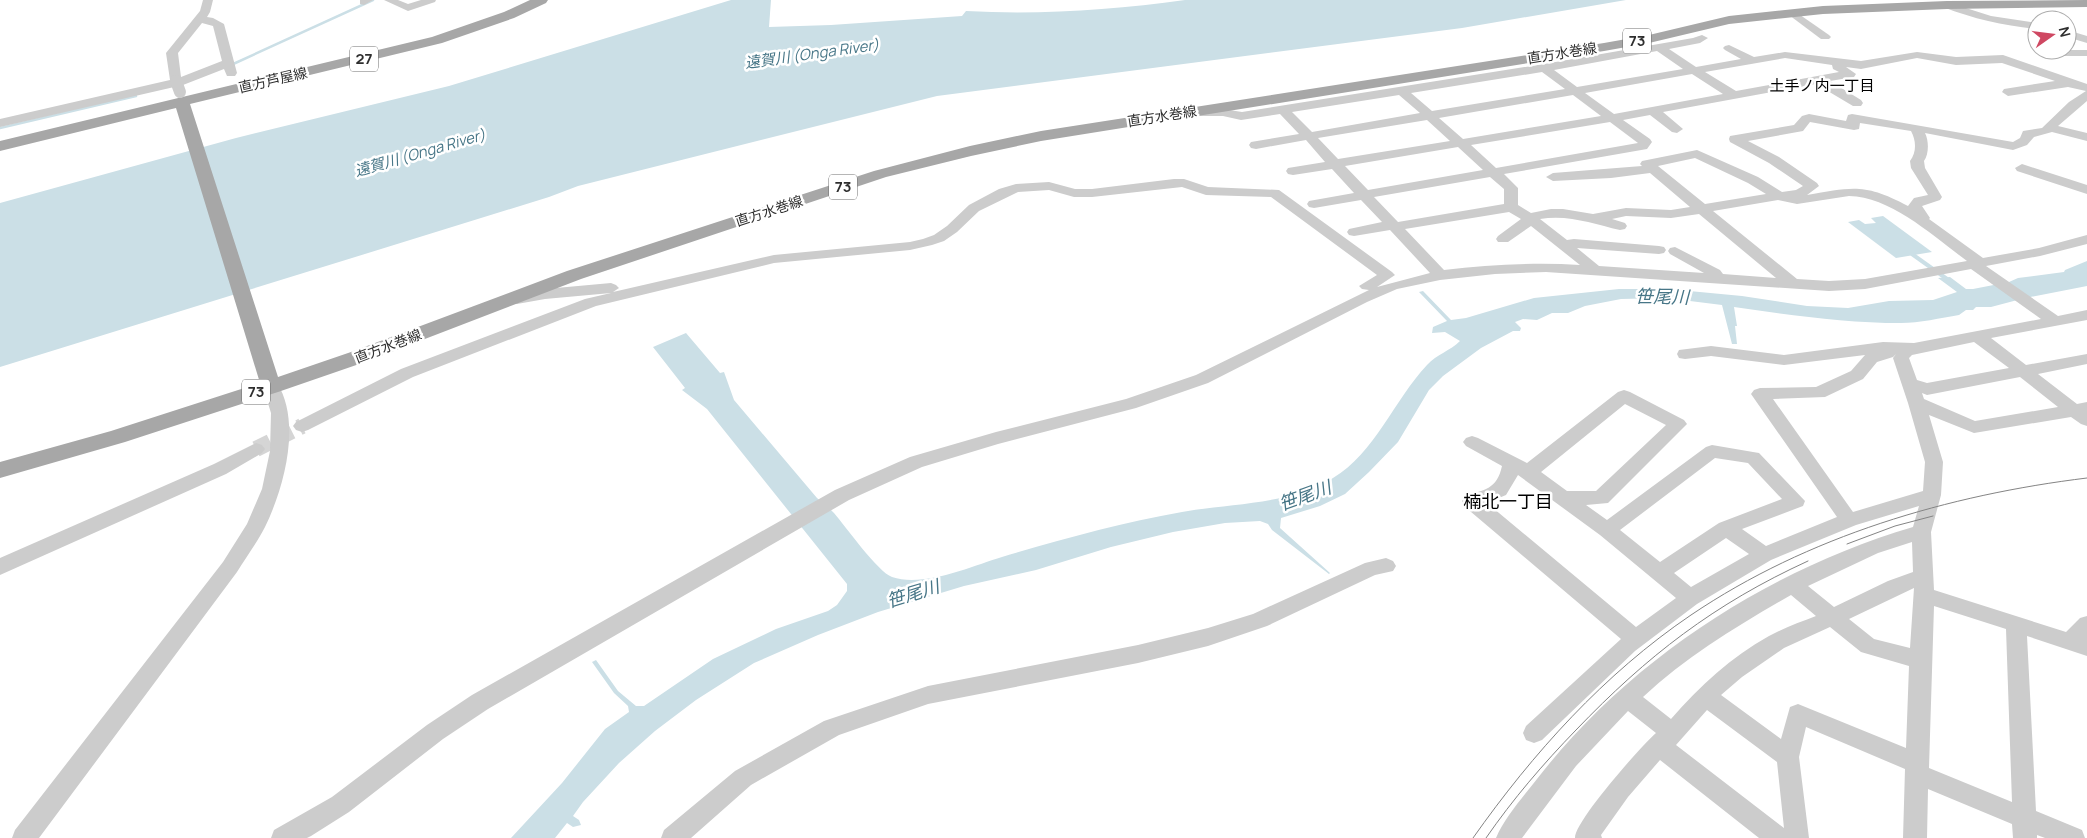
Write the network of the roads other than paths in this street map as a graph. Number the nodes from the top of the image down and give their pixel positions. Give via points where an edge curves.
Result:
1 (208, 0) edge
2 (389, 0) edge
3 (431, 0) edge
4 (541, 0) edge
5 (2087, 3) edge
6 (1947, 4) junction
7 (1793, 13) junction
8 (198, 20) junction
9 (2027, 25) edge
10 (1699, 33) junction
11 (1825, 37) dead end
12 (1659, 48) junction
13 (1730, 48) dead end
14 (1993, 50) dead end
15 (2007, 59) junction
16 (1751, 60) junction
17 (1830, 62) junction
18 (1544, 68) junction
19 (1695, 71) junction
20 (1817, 79) junction
21 (2069, 83) junction
22 (2087, 88) edge
23 (1402, 91) junction
24 (1576, 91) junction
25 (2008, 92) dead end
26 (1733, 94) junction
27 (180, 95) junction
28 (2087, 95) edge
29 (1857, 103) dead end
30 (1283, 109) junction
31 (1652, 110) junction
32 (1431, 116) junction
33 (1192, 117) junction
34 (1611, 118) junction
35 (0, 123) edge
36 (2050, 128) junction
37 (1677, 129) dead end
38 (1916, 129) junction
39 (1308, 136) junction
40 (2087, 137) edge
41 (1460, 143) junction
42 (1256, 145) dead end
43 (0, 146) edge
44 (1335, 164) junction
45 (2022, 168) dead end
46 (1652, 169) junction
47 (1294, 171) dead end
48 (1493, 172) junction
49 (1553, 177) dead end
50 (2087, 190) edge
51 (1365, 195) junction
52 (1779, 196) junction
53 (1314, 204) dead end
54 (1511, 207) junction
55 (1703, 208) junction
56 (1529, 218) junction
57 (1594, 218) junction
58 (1920, 221) junction
59 (1393, 226) junction
60 (1620, 226) dead end
61 (1354, 232) dead end
62 (1503, 239) dead end
63 (2087, 239) edge
64 (1565, 245) junction
65 (1659, 250) dead end
66 (1674, 251) dead end
67 (1979, 266) junction
68 (1593, 268) junction
69 (1440, 275) junction
70 (1718, 278) junction
71 (1793, 284) junction
72 (659, 286) junction
73 (1361, 299) junction
74 (507, 300) junction
75 (2087, 315) edge
76 (2052, 319) junction
77 (1976, 335) junction
78 (1908, 348) junction
79 (1685, 354) dead end
80 (2087, 359) edge
81 (2023, 371) junction
82 (270, 384) junction
83 (1910, 384) junction
84 (1917, 403) junction
85 (2083, 413) edge
86 (302, 426) tunnel mouth
87 (1472, 442) dead end
88 (256, 449) tunnel mouth
89 (1520, 468) junction
90 (0, 470) edge
91 (1932, 494) junction
92 (1563, 498) junction
93 (1849, 520) junction
94 (1726, 528) junction
95 (1607, 530) junction
96 (1921, 532) junction
97 (1764, 555) junction
98 (1386, 566) dead end
99 (0, 567) edge
100 (1659, 573) junction
101 (1791, 584) junction
102 (1924, 586) junction
103 (1690, 598) junction
104 (1833, 617) junction
105 (2087, 624) edge
106 (2016, 625) junction
107 (1636, 639) junction
108 (2078, 644) edge
109 (1920, 660) junction
110 (1704, 696) junction
111 (1628, 698) junction
112 (1534, 733) dead end
113 (1666, 739) junction
114 (1788, 757) junction
115 (1917, 769) junction
116 (2025, 828) edge
117 (24, 838) edge
118 (283, 838) edge
119 (673, 838) edge
120 (1508, 838) edge
121 (1590, 838) edge
122 (1778, 838) edge
123 (1796, 838) edge
124 (1916, 838) edge
125 (2073, 838) edge

1 - 8 street via 205,12
2 - 3 street via 408,8
4 - 27 main road, 直方芦屋線 / 27 via 509,15 437,40
5 - 6 main road, 直方水巻線 / 73
6 - 7 main road, 直方水巻線 / 73
6 - 9 street via 1982,17
7 - 10 main road, 直方水巻線 / 73 via 1729,20
7 - 11 street
8 - 27 street via 172,53
8 - 35 street via 218,24 230,69
10 - 12 street via 1696,41
10 - 33 main road, 直方水巻線 / 73
12 - 18 street
12 - 19 street
13 - 16 street
14 - 15 street
15 - 17 street via 1956,61 1917,55 1867,65
15 - 21 street
16 - 17 street via 1785,55
16 - 19 street
17 - 20 street via 1850,74
18 - 23 street
18 - 24 street
19 - 24 street
19 - 26 street
20 - 26 street
20 - 29 street
21 - 22 street
21 - 25 street
23 - 30 street
23 - 32 street
24 - 32 street
24 - 34 street
26 - 31 street
27 - 43 main road, 直方芦屋線 / 27
27 - 82 main road, 73
28 - 36 street
30 - 33 street via 1241,116
30 - 39 street
31 - 34 street
31 - 37 street
32 - 39 street
32 - 41 street
33 - 74 main road, 直方水巻線 / 73 via 1051,135 970,150 880,174
34 - 41 street
34 - 48 street via 1645,142 1642,146
36 - 38 street via 2028,134 2020,145 2013,146
36 - 40 street
38 - 52 street via 1852,118 1854,126 1809,118 1798,128 1735,139 1812,186 1799,194
38 - 58 street via 1921,138 1918,168 1935,195 1915,204 1923,218
39 - 42 street
39 - 44 street
41 - 44 street
41 - 48 street
44 - 47 street
44 - 51 street
45 - 50 street
46 - 49 street
46 - 52 street via 1647,164 1697,154 1754,180
46 - 55 street
48 - 51 street
48 - 54 street via 1512,188
51 - 53 street
51 - 59 street
52 - 55 street
52 - 58 street via 1784,200 1805,199 1857,192 1895,204
54 - 56 street
54 - 59 street
55 - 57 street via 1671,214 1626,212
55 - 71 street
56 - 57 street via 1538,214
56 - 62 street
56 - 64 street
57 - 60 street
58 - 67 street
59 - 61 street
59 - 69 street
63 - 67 street
64 - 65 street
64 - 68 street
66 - 70 street via 1715,273
67 - 71 street via 1865,284
67 - 76 street
68 - 69 street via 1546,266
68 - 70 street
69 - 73 street via 1392,286
70 - 71 street
72 - 73 street via 774,259 927,242 946,233 974,208 1016,188 1050,186 1074,193 1092,193 1184,183 1206,191 1274,193 1387,275 1353,294
72 - 74 street
72 - 86 street via 591,302 407,373
73 - 118 street via 1202,378 1130,404 916,462 842,496 480,702 312,824
74 - 82 main road, 直方水巻線 / 73
75 - 76 street
76 - 77 street
77 - 78 street
77 - 81 street
78 - 79 street via 1784,360 1711,351
78 - 83 street via 1901,358
78 - 93 street via 1871,358 1857,375 1819,394 1760,394
80 - 81 street
81 - 83 street via 1927,389
81 - 85 street
82 - 90 main road, 直方水巻線 / 73 via 116,437
82 - 117 street via 280,413 279,451 271,489 256,526 230,567
83 - 84 street
84 - 85 street via 1974,427
84 - 91 street via 1934,462
87 - 89 street
88 - 99 street via 220,469
89 - 92 street
89 - 92 street via 1624,396 1678,424 1601,498
89 - 107 street via 1498,494 1471,501
91 - 93 street
91 - 96 street
92 - 95 street
93 - 97 street
94 - 95 street via 1796,501 1753,458 1712,451
94 - 97 street
94 - 100 street
95 - 100 street
96 - 101 street via 1865,550
96 - 102 street
97 - 103 street
98 - 119 street via 1372,568 1260,620 1208,637 1138,654 928,694 832,728 743,778
100 - 103 street
101 - 104 street
101 - 111 street via 1724,623 1670,662
102 - 104 street via 1895,587
102 - 106 street
102 - 109 street
103 - 107 street
104 - 109 street via 1868,646
104 - 110 street via 1777,642
105 - 108 street
106 - 108 street
106 - 116 street
107 - 112 street
109 - 115 street
110 - 113 street
110 - 114 street
111 - 113 street
111 - 120 street via 1577,748
113 - 121 street via 1620,789 1586,836
113 - 122 street
114 - 115 street via 1798,714
114 - 123 street
115 - 116 street
115 - 124 street
116 - 125 street

